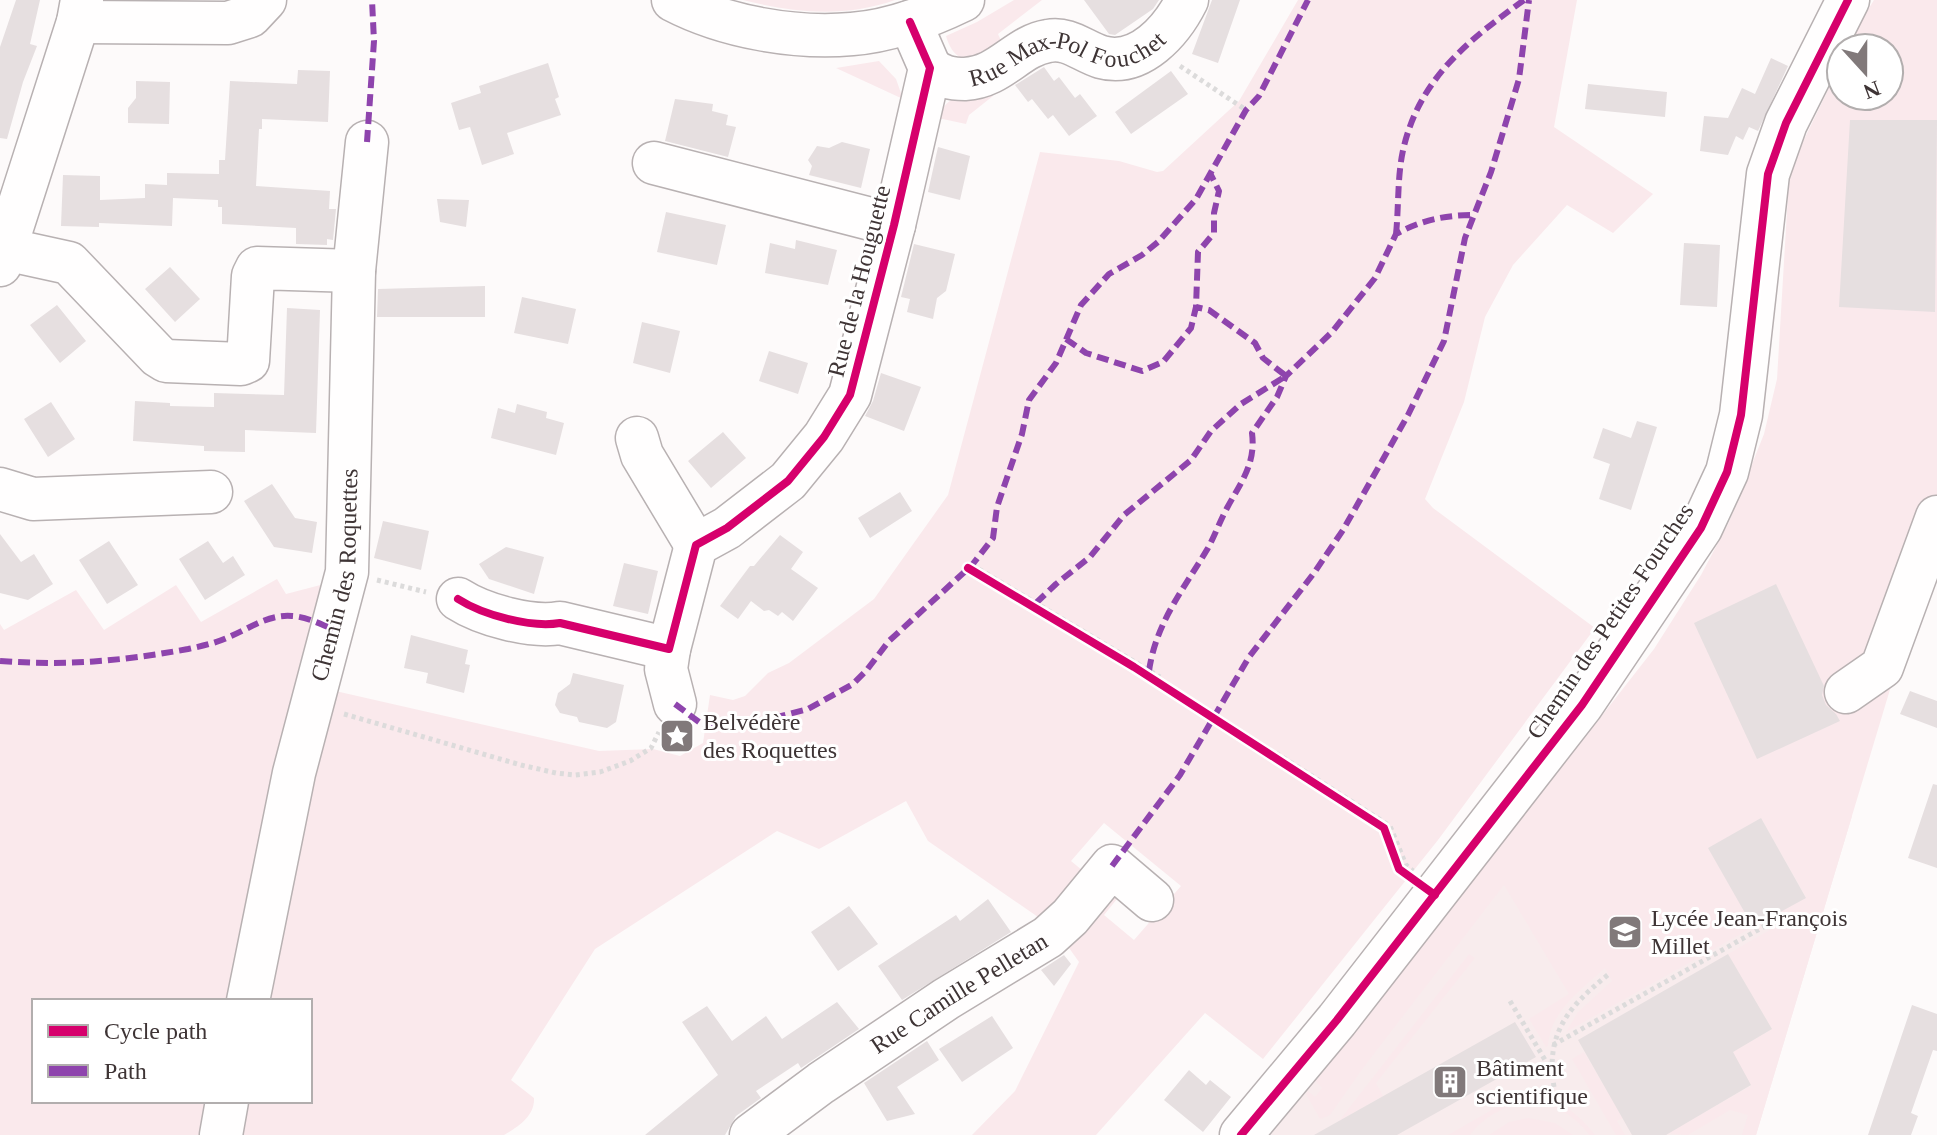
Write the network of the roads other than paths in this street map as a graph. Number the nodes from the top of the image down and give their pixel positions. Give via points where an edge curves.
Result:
1 (265, 0) edge
2 (673, 0) edge
3 (963, 0) edge
4 (1187, 0) edge
5 (1848, 0) edge
6 (80, 11) edge
7 (910, 22) junction
8 (930, 68) junction
9 (367, 142) dead end
10 (654, 163) dead end
11 (894, 225) junction
12 (3, 257) edge
13 (354, 271) junction
14 (637, 438) dead end
15 (0, 489) edge
16 (211, 492) dead end
17 (1937, 517) edge
18 (696, 545) junction
19 (458, 599) road end
20 (669, 649) junction
21 (1846, 692) dead end
22 (675, 704) road end
23 (1152, 900) dead end
24 (248, 999) edge
25 (227, 1103) edge
26 (221, 1135) edge
27 (751, 1135) edge
28 (1241, 1135) edge

1 - 6 street via 250,16 228,23
2 - 7 street via 722,19 790,33 851,35
3 - 7 street
4 - 8 street, Rue Max-Pol Fouchet via 1168,30 1128,57 1106,58 1067,41 1050,40 983,77 949,78
5 - 28 street, Chemin des Petites Fourches via 1786,123 1768,174 1741,415 1716,500 1582,705 1424,883 1337,1020
6 - 12 street
7 - 8 street
8 - 11 street, Rue de la Houguette
9 - 13 street, Chemin des Roquettes
10 - 11 street, Rue de la Houguette
11 - 18 street, Rue de la Houguette via 857,373 841,412 788,481
12 - 13 street via 69,263 166,361 241,364 248,361 255,271 262,266
13 - 24 street, Chemin des Roquettes via 347,572 294,773
14 - 18 street
15 - 16 street via 33,499
17 - 21 street via 1882,667
18 - 20 street
19 - 20 street via 474,609 530,623 560,623
20 - 22 street via 666,669
23 - 27 street, Rue Camille Pelletan via 1112,866 1048,937 946,999
25 - 26 street

